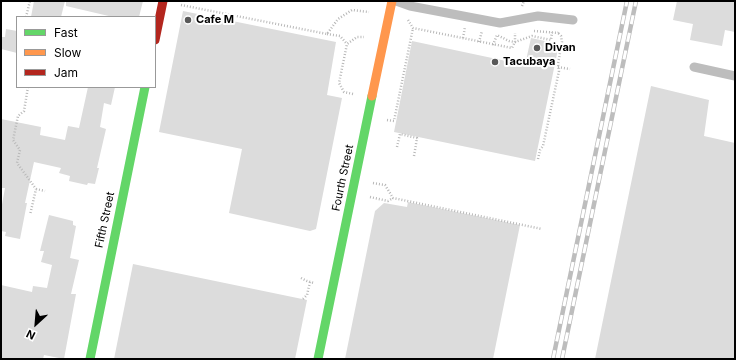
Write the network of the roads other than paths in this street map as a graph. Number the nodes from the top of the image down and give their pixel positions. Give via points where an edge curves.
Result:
1 (163, 1) edge
2 (392, 1) edge
3 (396, 1) edge
4 (573, 20) dead end
5 (156, 35) edge
6 (694, 67) dead end
7 (735, 76) edge
8 (145, 88) edge
9 (90, 359) edge
10 (318, 359) edge

1 - 5 street
2 - 10 street, Fourth Street
3 - 4 lane via 500,23 538,16
6 - 7 lane
8 - 9 street, Fifth Street

